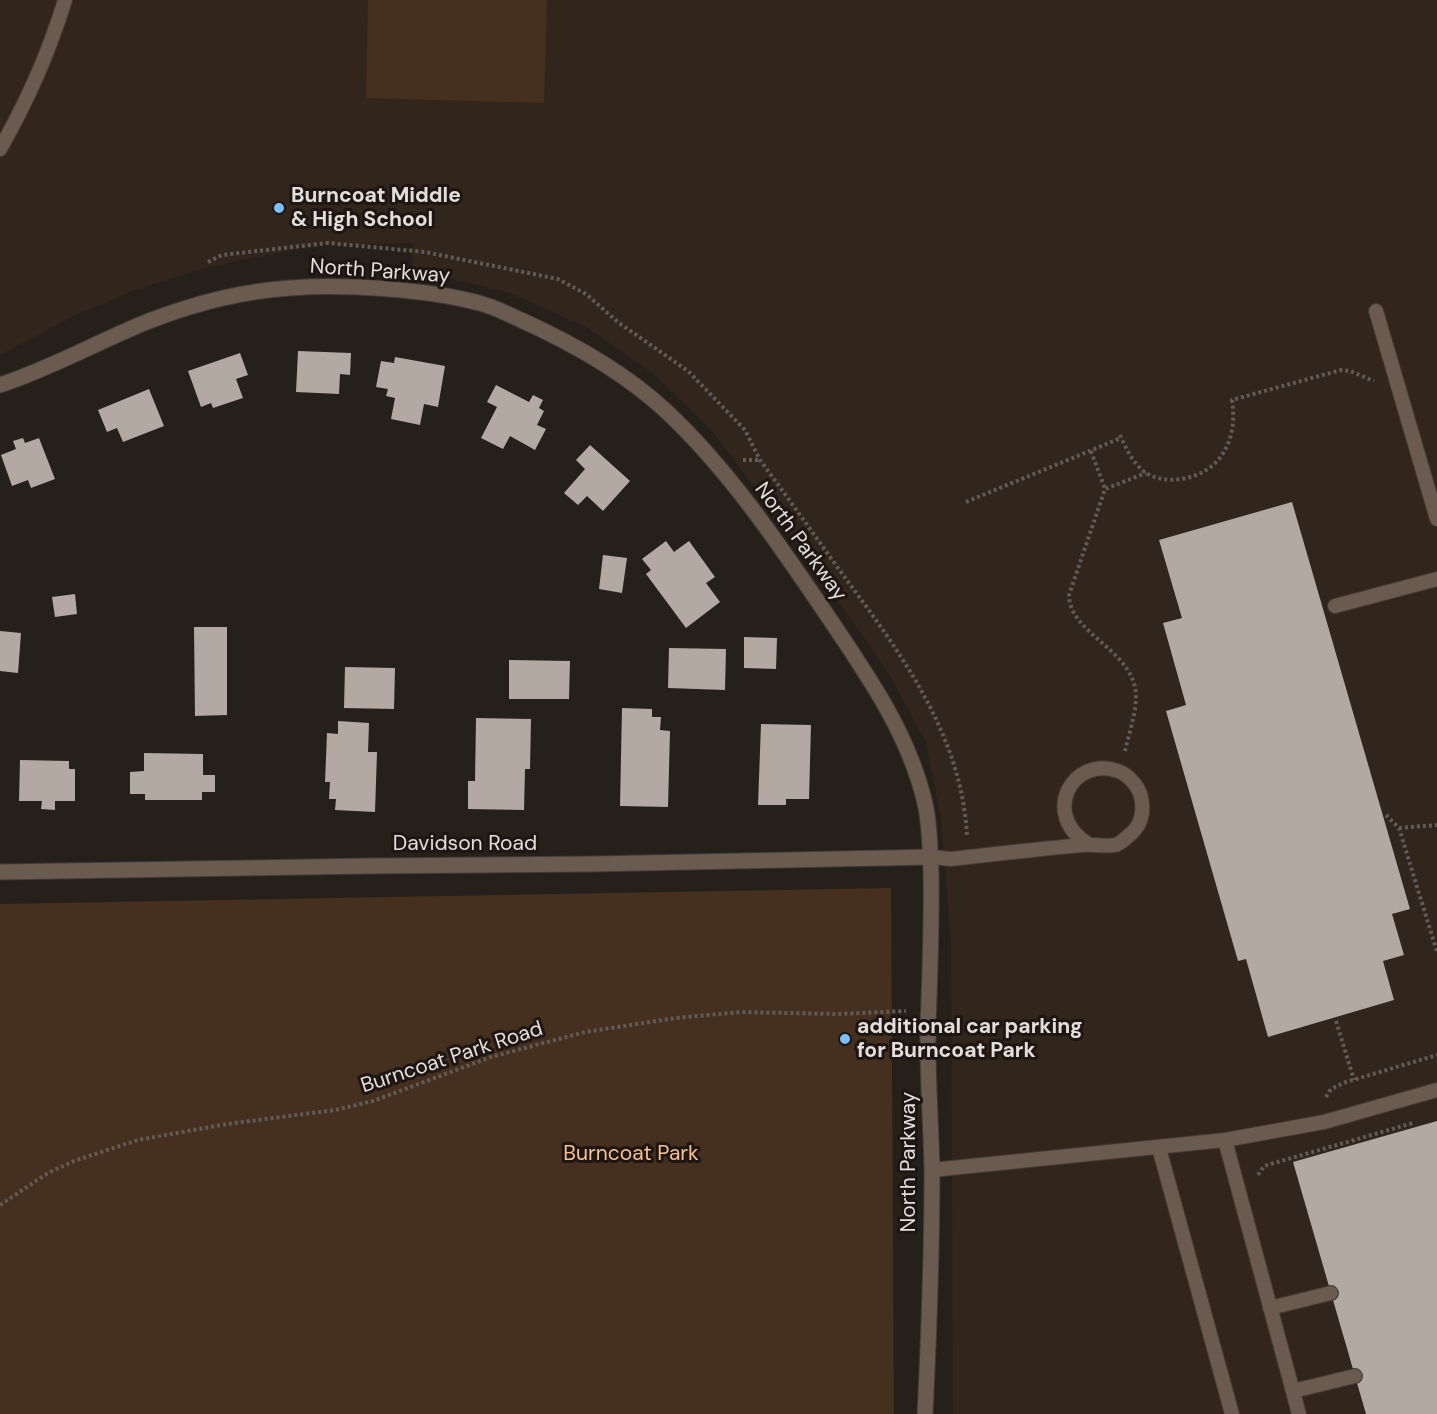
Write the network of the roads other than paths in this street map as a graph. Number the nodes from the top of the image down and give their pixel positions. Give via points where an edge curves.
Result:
1 (65, 0) edge
2 (0, 149) edge
3 (1376, 311) dead end
4 (0, 385) edge
5 (1437, 519) edge
6 (1437, 579) edge
7 (1335, 606) dead end
8 (1088, 844) junction
9 (931, 857) junction
10 (0, 872) edge
11 (1437, 1090) edge
12 (1225, 1140) junction
13 (1159, 1148) junction
14 (932, 1170) junction
15 (1331, 1293) dead end
16 (1270, 1308) junction
17 (1355, 1376) dead end
18 (1293, 1391) junction
19 (925, 1414) edge
20 (1232, 1414) edge
21 (1299, 1414) edge

1 - 2 lane via 54,36
3 - 5 lane
4 - 9 street, North Parkway via 153,319 240,295 292,288 431,294 482,303 532,326 604,364 664,409 716,463 757,516 886,704 918,778 927,812
6 - 7 lane
8 - 8 lane via 1117,845 1135,831 1142,815 1140,793 1119,771 1098,768 1075,779 1067,791 1066,821 1077,837
8 - 9 lane via 951,859
9 - 10 street, Davidson Road
9 - 14 street, North Parkway
11 - 12 lane via 1324,1122
12 - 13 lane
12 - 16 lane
13 - 14 lane
13 - 20 lane
14 - 19 street, North Parkway
15 - 16 lane
16 - 18 lane
17 - 18 lane
18 - 21 lane

